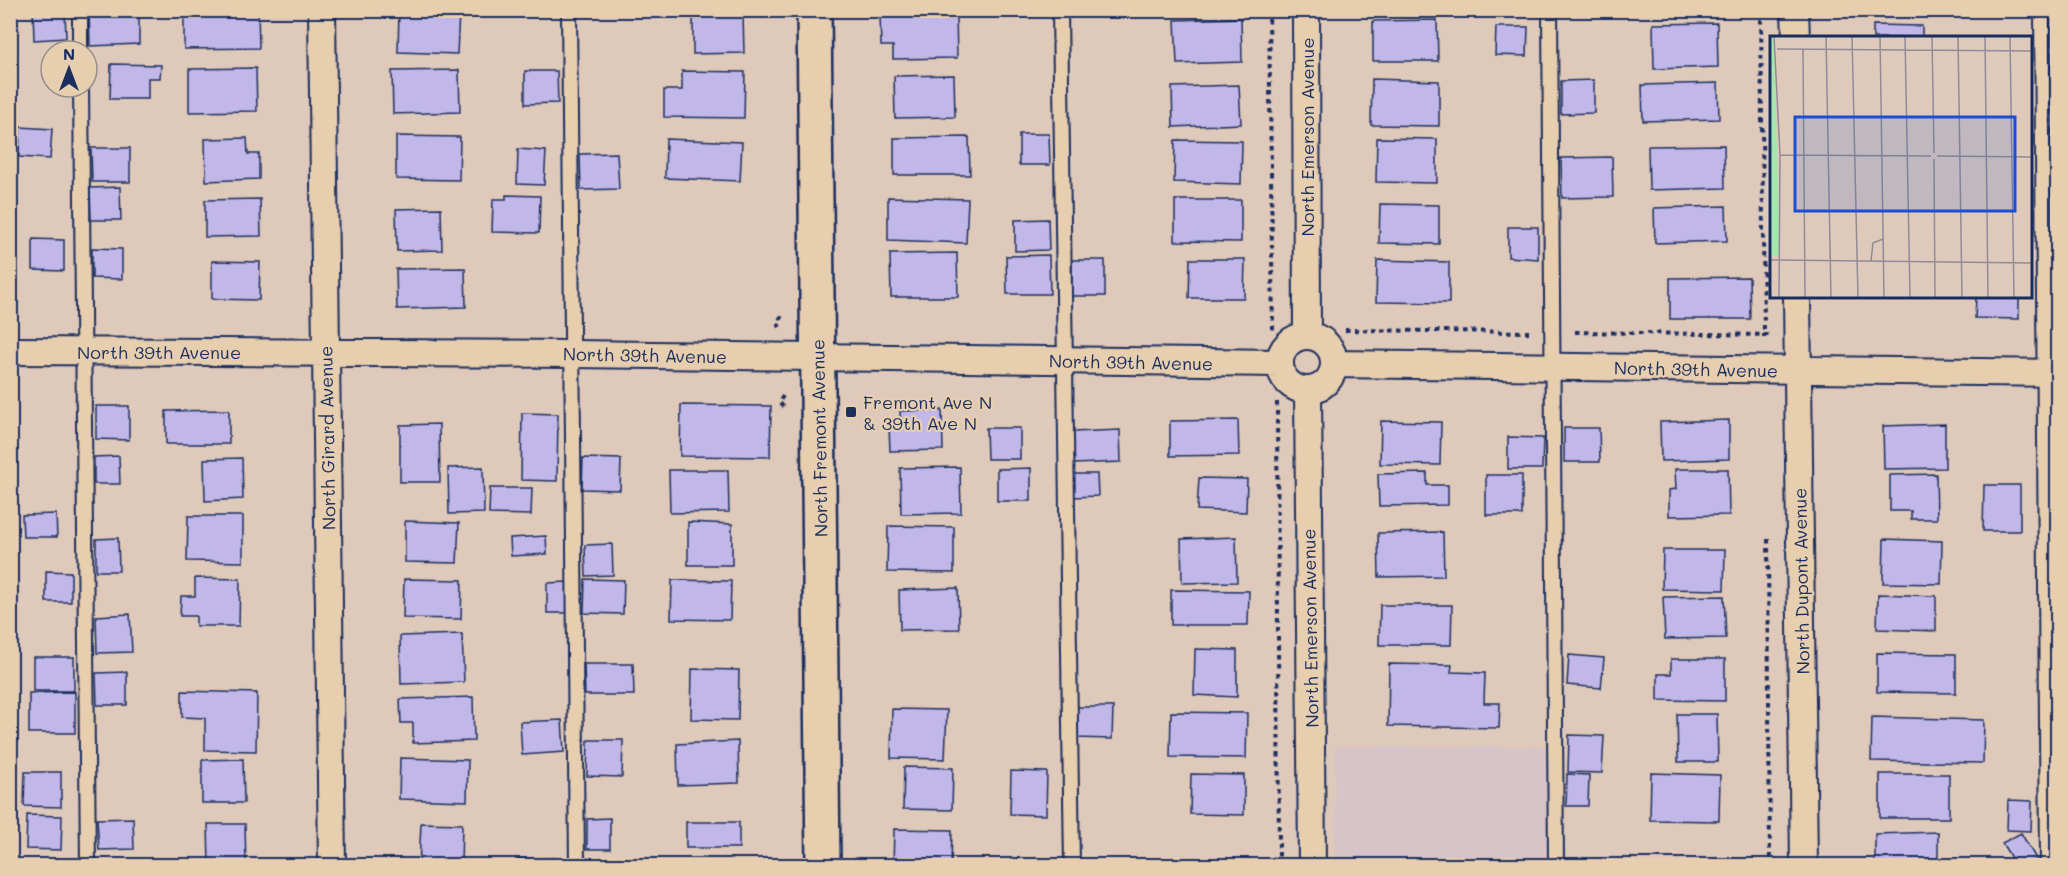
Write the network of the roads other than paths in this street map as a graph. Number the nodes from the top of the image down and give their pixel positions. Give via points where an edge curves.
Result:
1 (80, 10) edge
2 (322, 10) edge
3 (569, 10) edge
4 (814, 10) edge
5 (1060, 10) edge
6 (1306, 10) edge
7 (1550, 10) edge
8 (1796, 10) edge
9 (2042, 10) edge
10 (1796, 36) edge
11 (80, 39) edge
12 (81, 99) edge
13 (1797, 298) edge
14 (1307, 336) junction
15 (10, 351) edge
16 (82, 352) junction
17 (327, 353) junction
18 (572, 354) junction
19 (818, 358) junction
20 (1065, 361) junction
21 (1279, 363) junction
22 (1334, 364) junction
23 (1552, 368) junction
24 (1798, 370) junction
25 (2051, 373) edge
26 (1308, 390) junction
27 (88, 866) edge
28 (332, 866) edge
29 (577, 866) edge
30 (823, 866) edge
31 (1072, 866) edge
32 (1312, 866) edge
33 (1556, 866) edge
34 (1804, 866) edge
35 (2048, 866) edge

1 - 11 lane
2 - 17 street, North Girard Avenue
3 - 18 lane
4 - 19 street, North Fremont Avenue
5 - 20 lane
6 - 14 street, North Emerson Avenue
7 - 23 lane
8 - 10 street
9 - 25 lane
12 - 16 lane
13 - 24 street, North Dupont Avenue
14 - 21 street via 1288,343
14 - 22 street via 1327,345
15 - 16 street, North 39th Avenue
16 - 17 street, North 39th Avenue
16 - 27 lane
17 - 18 street, North 39th Avenue
17 - 28 street, North Girard Avenue
18 - 19 street, North 39th Avenue
18 - 29 lane
19 - 20 street, North 39th Avenue
19 - 30 street, North Fremont Avenue
20 - 21 street, North 39th Avenue
20 - 31 lane
21 - 26 street via 1286,382
22 - 23 street, North 39th Avenue
22 - 26 street via 1327,382
23 - 24 street, North 39th Avenue
23 - 33 lane
24 - 25 street, North 39th Avenue
24 - 34 street, North Dupont Avenue
25 - 35 lane
26 - 32 street, North Emerson Avenue

